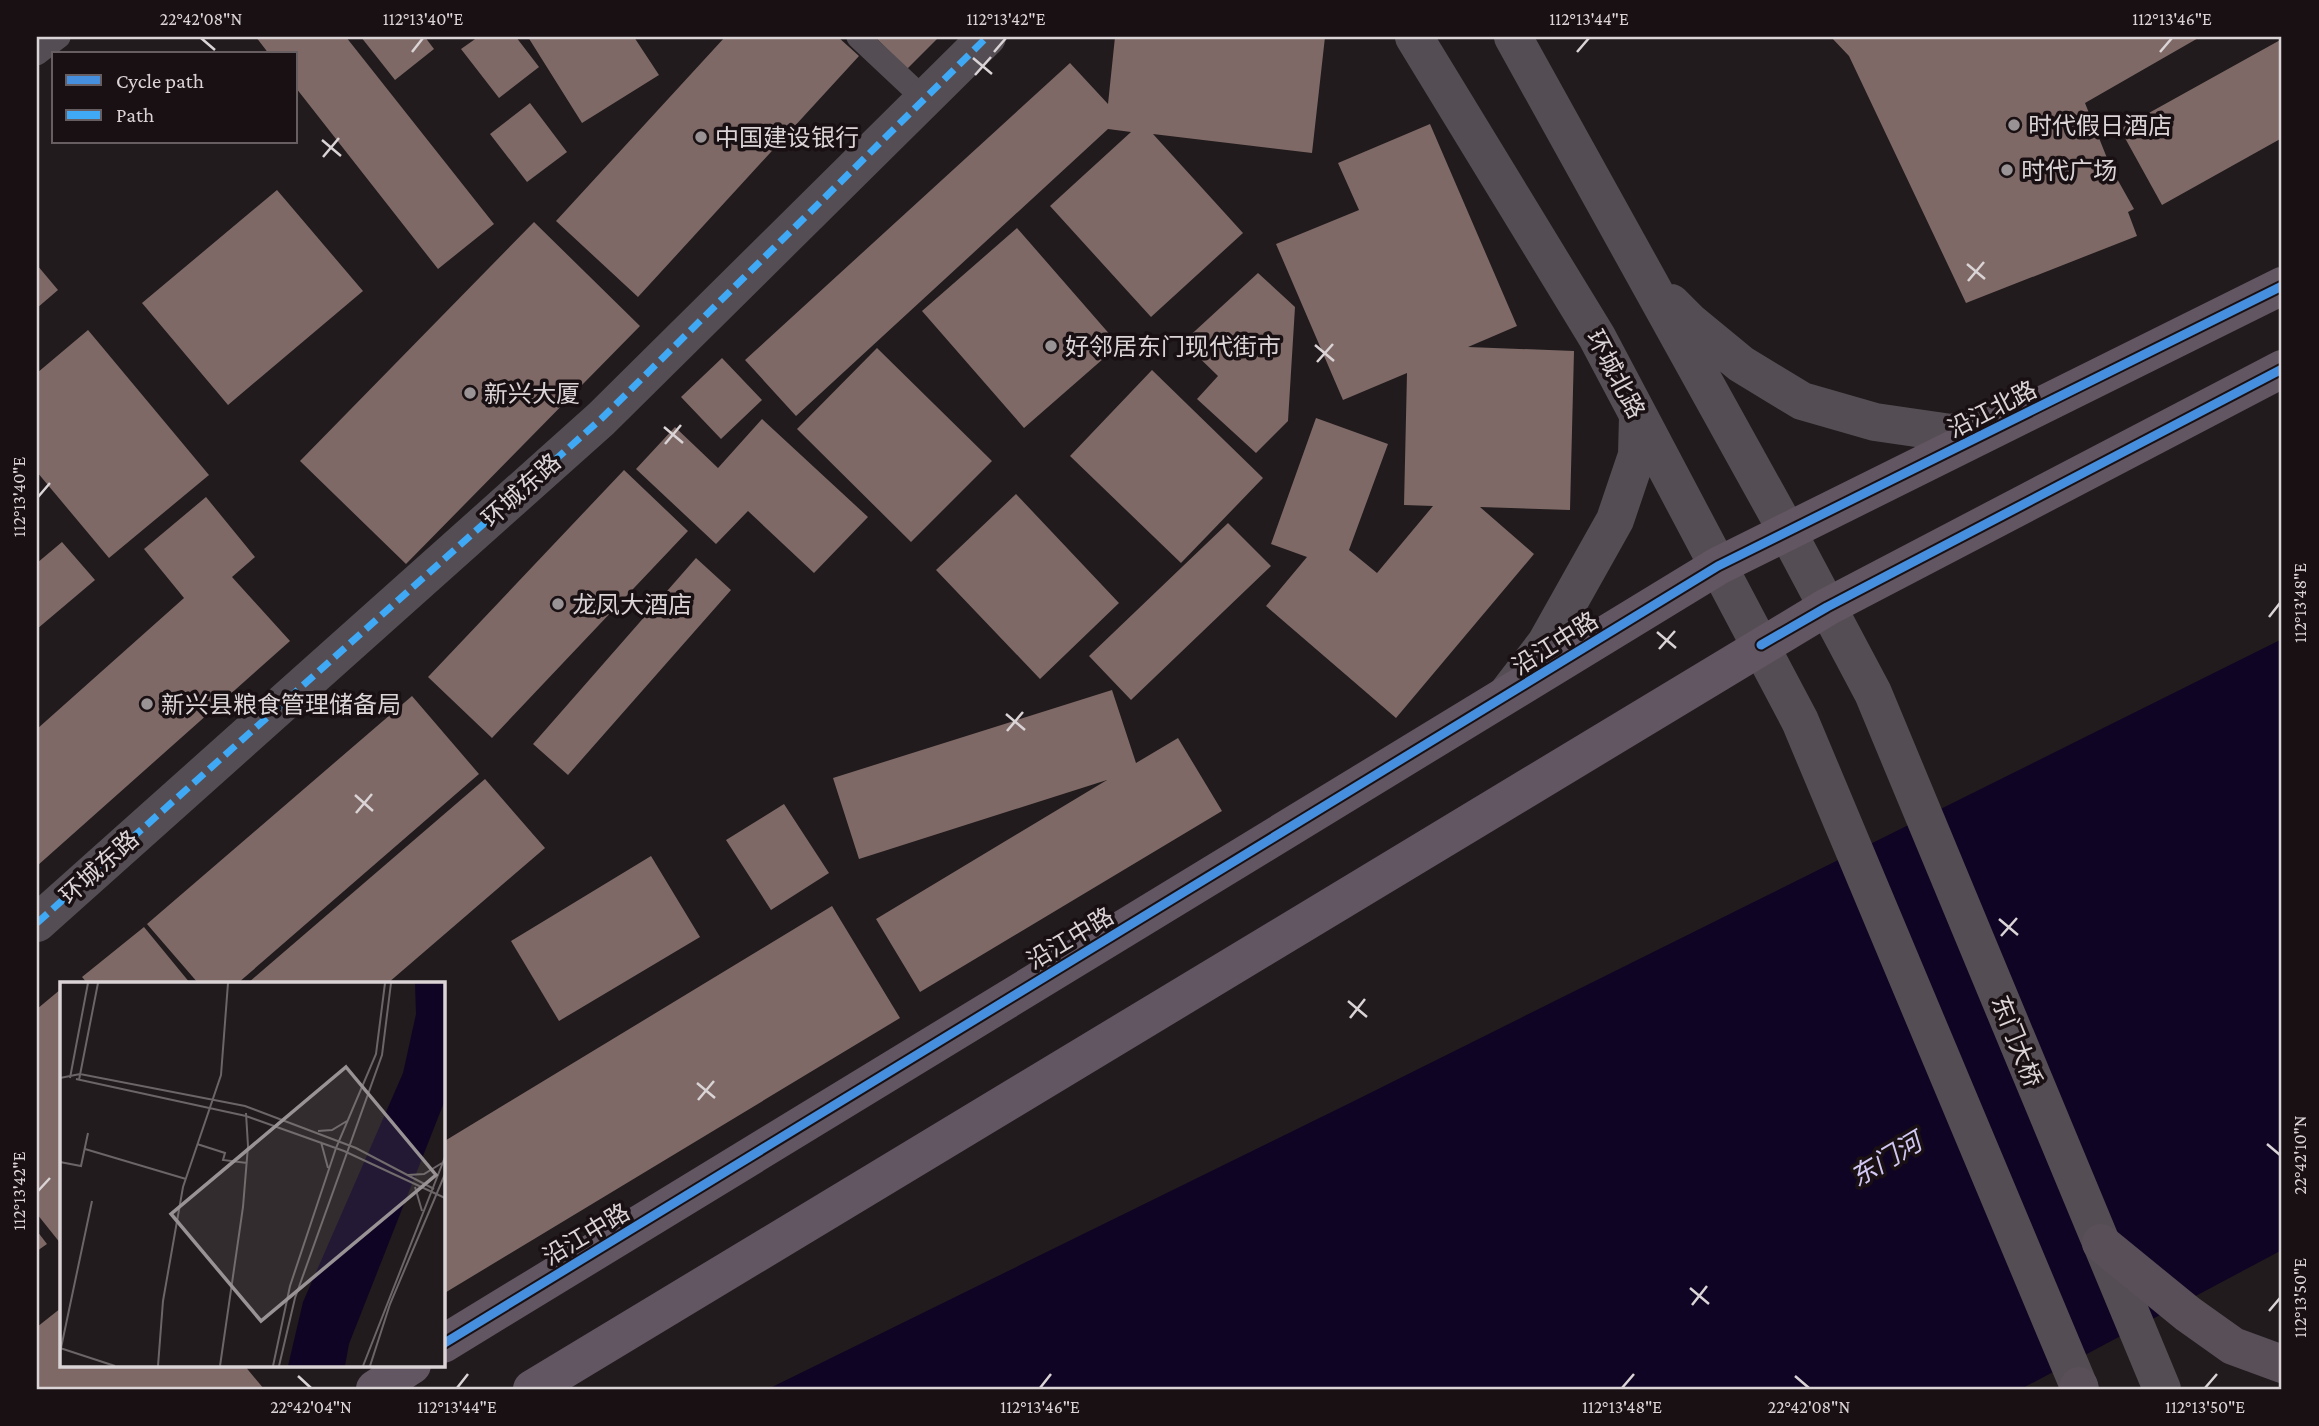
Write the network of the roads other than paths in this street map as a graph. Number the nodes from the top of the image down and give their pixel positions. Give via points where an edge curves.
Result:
1 (59, 37) edge
2 (858, 37) edge
3 (987, 37) edge
4 (1414, 37) edge
5 (1513, 37) edge
6 (37, 54) edge
7 (924, 99) junction
8 (1645, 277) junction
9 (2282, 286) edge
10 (2282, 369) edge
11 (1638, 416) junction
12 (2009, 422) junction
13 (1787, 533) junction
14 (1718, 565) junction
15 (1827, 607) junction
16 (1761, 645) junction
17 (1504, 697) junction
18 (37, 923) edge
19 (2101, 1243) junction
20 (444, 1343) edge
21 (2281, 1364) edge
22 (410, 1366) edge
23 (2079, 1388) edge
24 (375, 1389) edge
25 (532, 1389) edge
26 (2162, 1389) edge

1 - 6 lane
2 - 7 lane
3 - 7 street, 环城东路
4 - 11 street, 环城北路 via 1597,337
5 - 8 street
7 - 18 street, 环城东路 via 601,419
8 - 12 street via 1741,364 1802,401 1875,422 1951,433
8 - 13 street
9 - 12 main road, 沿江北路
10 - 15 main road
11 - 14 street, 环城北路
11 - 17 street via 1637,454 1615,520 1546,643
12 - 13 main road, 沿江北路
13 - 14 main road, 沿江北路
13 - 15 street
14 - 16 street, 环城北路
14 - 17 main road, 沿江中路
15 - 16 main road
15 - 19 street, 东门大桥 via 1873,693
16 - 23 street, 环城北路 via 1800,722
16 - 25 main road
17 - 20 main road, 沿江中路
19 - 21 main road via 2233,1346
19 - 26 street, 东门大桥
22 - 24 main road

